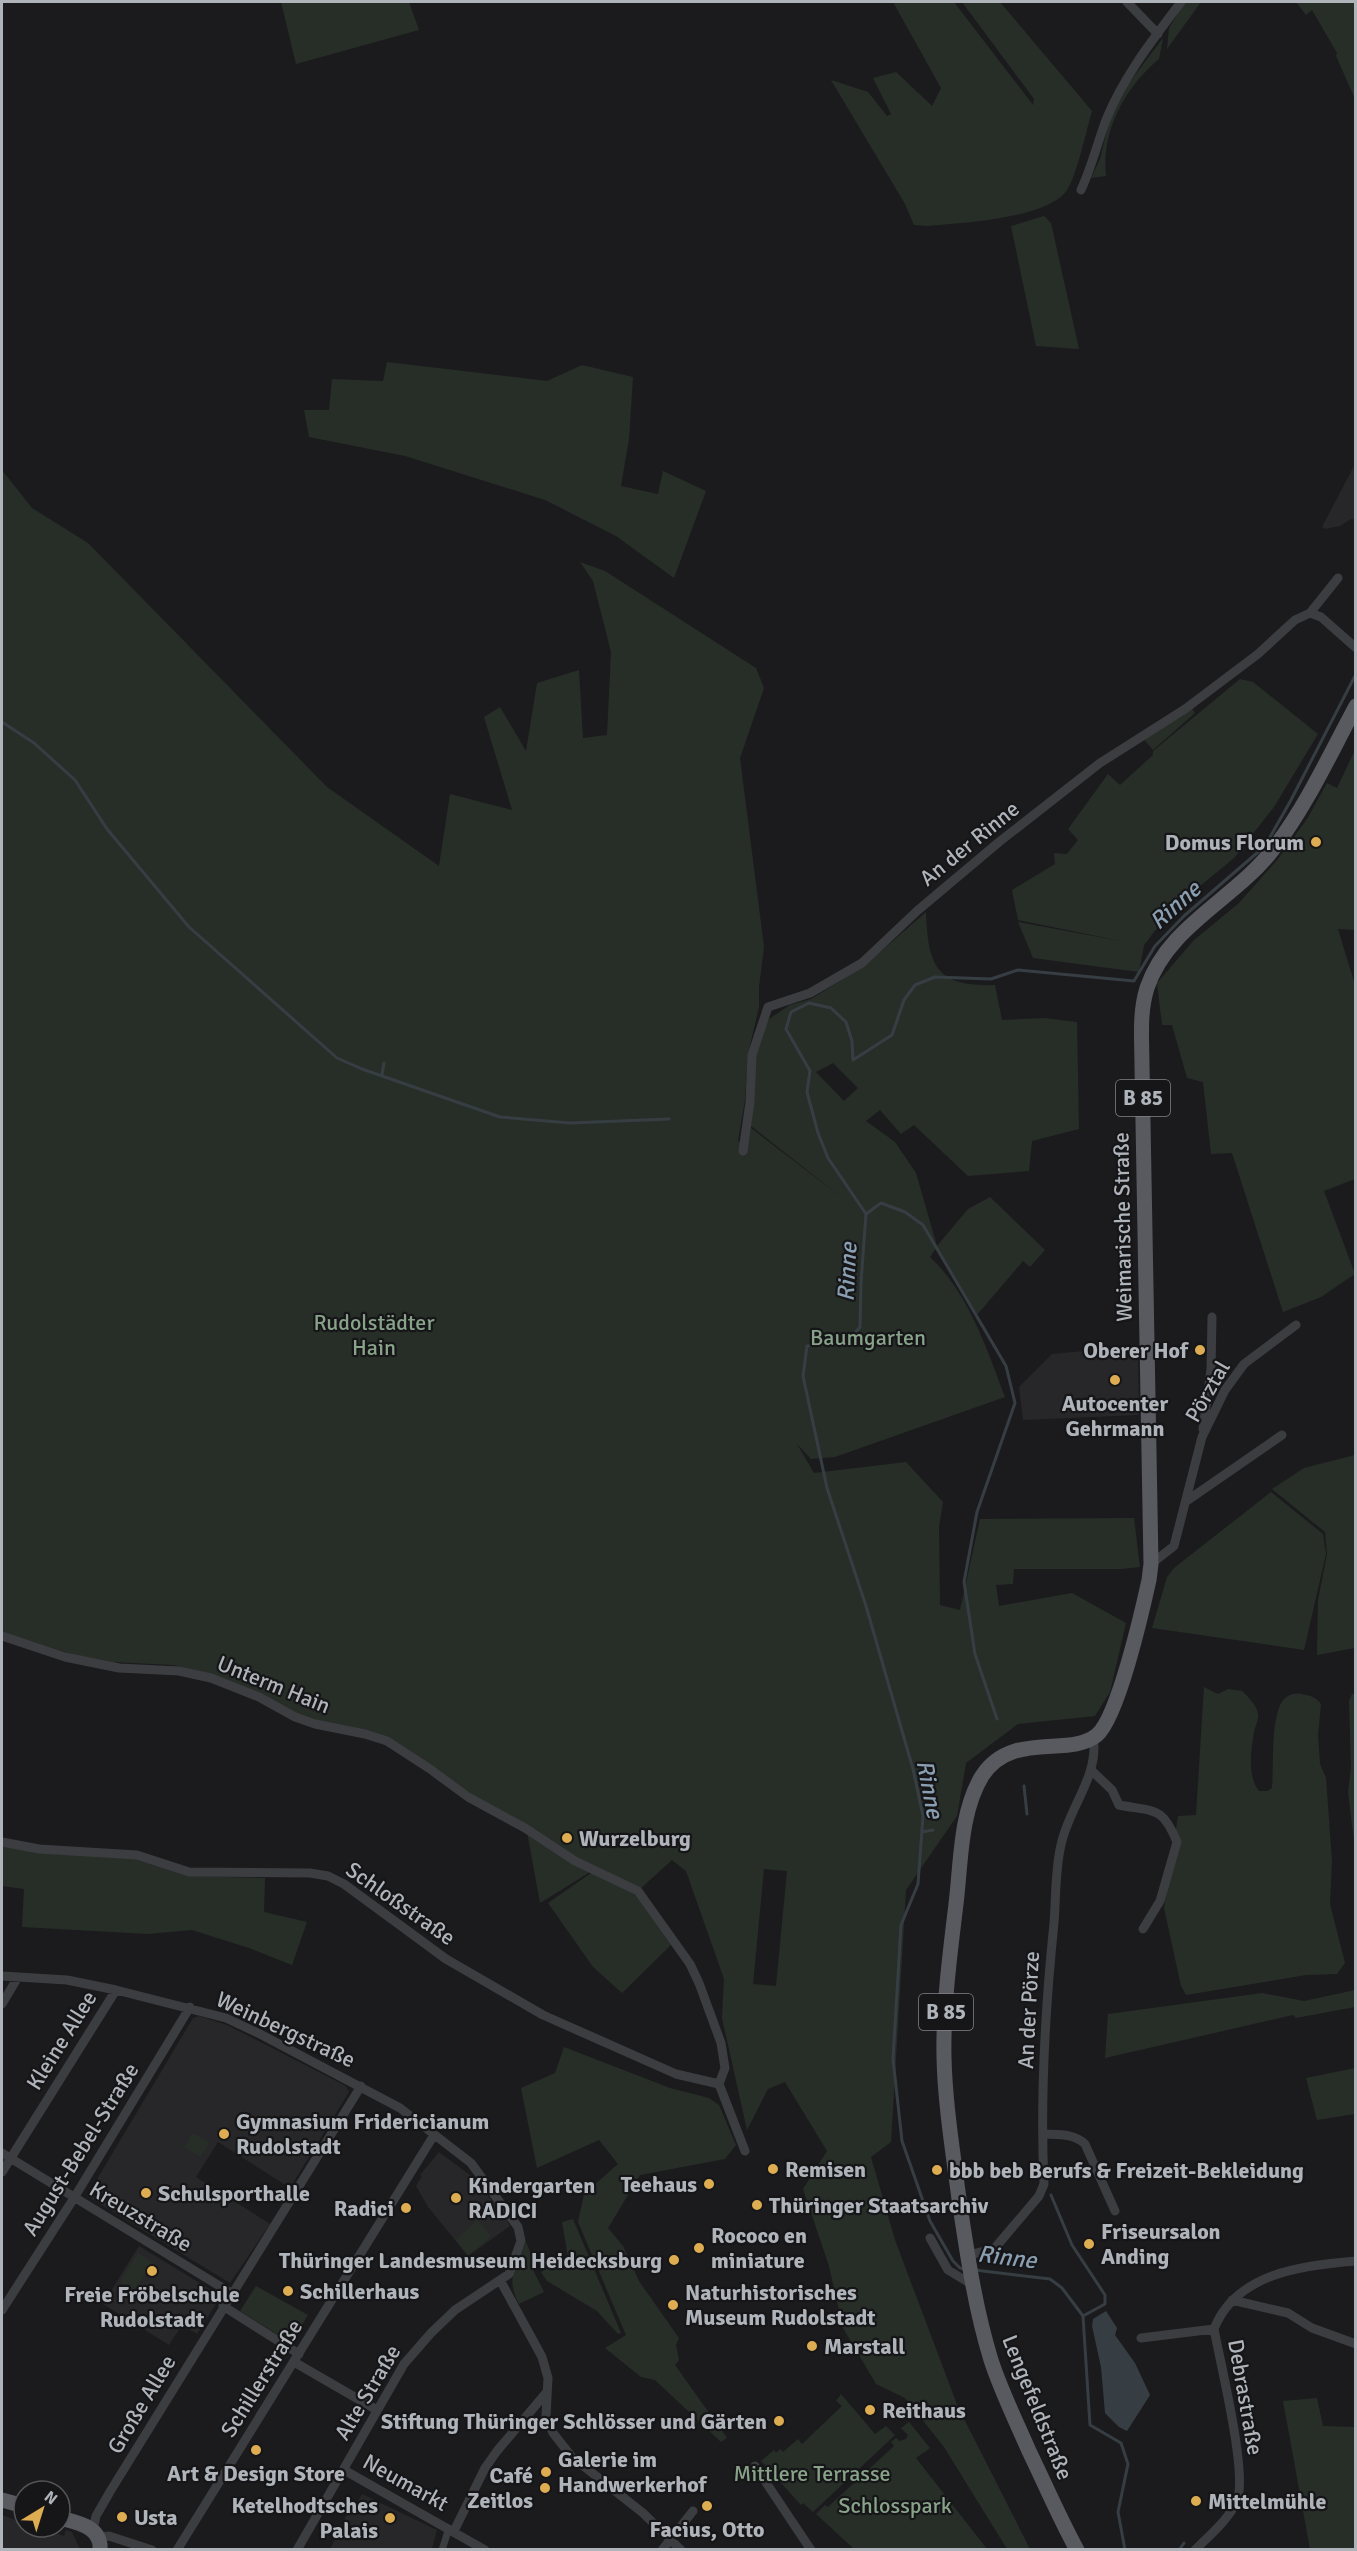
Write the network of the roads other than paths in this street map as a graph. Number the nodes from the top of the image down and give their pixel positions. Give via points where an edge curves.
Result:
1 (1127, 2) edge
2 (1181, 2) edge
3 (1158, 34) junction
4 (1081, 190) dead end
5 (1338, 578) dead end
6 (1310, 613) junction
7 (1356, 648) edge
8 (1356, 706) edge
9 (743, 1151) dead end
10 (1212, 1317) dead end
11 (1296, 1325) dead end
12 (1282, 1435) dead end
13 (1202, 1437) junction
14 (1188, 1500) junction
15 (1151, 1564) junction
16 (2, 1636) edge
17 (1094, 1737) junction
18 (1091, 1770) junction
19 (2, 1842) edge
20 (1143, 1929) dead end
21 (2, 1976) edge
22 (18, 1977) junction
23 (116, 1990) junction
24 (2, 2004) edge
25 (190, 2007) junction
26 (718, 2084) junction
27 (361, 2086) junction
28 (1043, 2134) junction
29 (434, 2135) junction
30 (745, 2151) dead end
31 (6, 2156) edge
32 (2, 2172) edge
33 (74, 2198) junction
34 (1116, 2211) dead end
35 (930, 2238) dead end
36 (969, 2258) junction
37 (1356, 2260) edge
38 (500, 2280) junction
39 (972, 2281) junction
40 (231, 2293) junction
41 (1232, 2300) junction
42 (223, 2306) junction
43 (2, 2310) edge
44 (1214, 2329) junction
45 (1141, 2338) dead end
46 (1356, 2344) edge
47 (296, 2358) junction
48 (546, 2393) junction
49 (377, 2410) junction
50 (755, 2466) dead end
51 (344, 2470) junction
52 (693, 2511) dead end
53 (72, 2525) edge
54 (451, 2529) junction
55 (97, 2539) edge
56 (669, 2539) junction
57 (152, 2550) edge
58 (177, 2550) edge
59 (297, 2550) edge
60 (442, 2550) edge
61 (485, 2550) edge
62 (662, 2550) edge
63 (681, 2550) edge
64 (811, 2550) edge
65 (1077, 2550) edge
66 (1195, 2550) edge

1 - 3 street
2 - 3 street
3 - 4 street via 1106,120
5 - 6 street, An der Rinne
6 - 7 street via 1321,617
6 - 9 street, An der Rinne via 1295,620 1258,654 1185,709 1100,763 917,911 862,963 810,993 768,1007 752,1055
8 - 15 main road, Weimarische Straße / B 85 via 1298,814 1274,849 1174,941 1155,969 1147,990 1142,1066
10 - 13 street via 1211,1369
11 - 13 street, Pörztal via 1244,1364 1225,1390
12 - 14 street
13 - 14 street, Pörztal
14 - 15 street, Pörztal via 1174,1546
15 - 17 main road, Weimarische Straße / B 85 via 1145,1600 1115,1705
16 - 26 street, Unterm Hain via 65,1657 119,1668 179,1671 211,1678 295,1717 387,1741 468,1797 575,1861 638,1891 699,1983 721,2043 724,2068
17 - 18 street, An der Pörze
17 - 36 main road, B 85 via 1013,1752 988,1768 971,1802 951,1950 944,2055
18 - 20 street via 1112,1790 1119,1805 1160,1813 1166,1818 1177,1842 1160,1901
18 - 28 street, An der Pörze via 1070,1814 1061,1845 1044,2029
19 - 26 street, Schloßstraße via 137,1855 189,1872 328,1876 446,1959 543,2015 676,2073
21 - 22 street, Weinbergstraße
22 - 23 street, Weinbergstraße via 67,1980
22 - 24 street
23 - 25 street, Weinbergstraße
23 - 31 street, Kleine Allee
25 - 27 street, Weinbergstraße via 226,2018
25 - 33 street, August-Bebel-Straße
26 - 30 street
27 - 29 street, Weinbergstraße via 400,2108
27 - 40 street, Große Allee
28 - 34 street via 1071,2136 1085,2144
28 - 36 street, An der Pörze via 1044,2184 1039,2196 994,2249
29 - 38 street, Weinbergstraße via 471,2163 521,2235 509,2274
29 - 47 street, Schillerstraße
31 - 32 street, Kleine Allee
31 - 33 street, Kreuzstraße
33 - 40 street, Kreuzstraße
33 - 43 street, August-Bebel-Straße
35 - 39 street via 948,2270
36 - 39 main road, B 85
37 - 41 street, Debrastraße via 1286,2270
38 - 48 street via 542,2357 548,2378
38 - 49 street, Alte Straße via 455,2310 414,2350
39 - 65 main road, Lengefeldstraße / B 85 via 994,2369 1059,2518
40 - 42 street, Große Allee
41 - 44 street, Debrastraße
41 - 46 street via 1288,2313 1312,2328
42 - 47 street
42 - 55 street, Große Allee via 96,2516
44 - 45 street
44 - 66 street, Debrastraße via 1240,2487 1230,2512
47 - 49 street
47 - 58 street, Schillerstraße
48 - 54 street via 485,2468
48 - 56 street via 546,2417 572,2457 643,2513
49 - 51 street, Alte Straße
50 - 64 street
51 - 54 street, Neumarkt
51 - 59 street, Alte Straße
52 - 56 street
53 - 55 main road
54 - 60 street
54 - 61 street, Neumarkt
55 - 57 street via 109,2536
56 - 62 street
56 - 63 street

